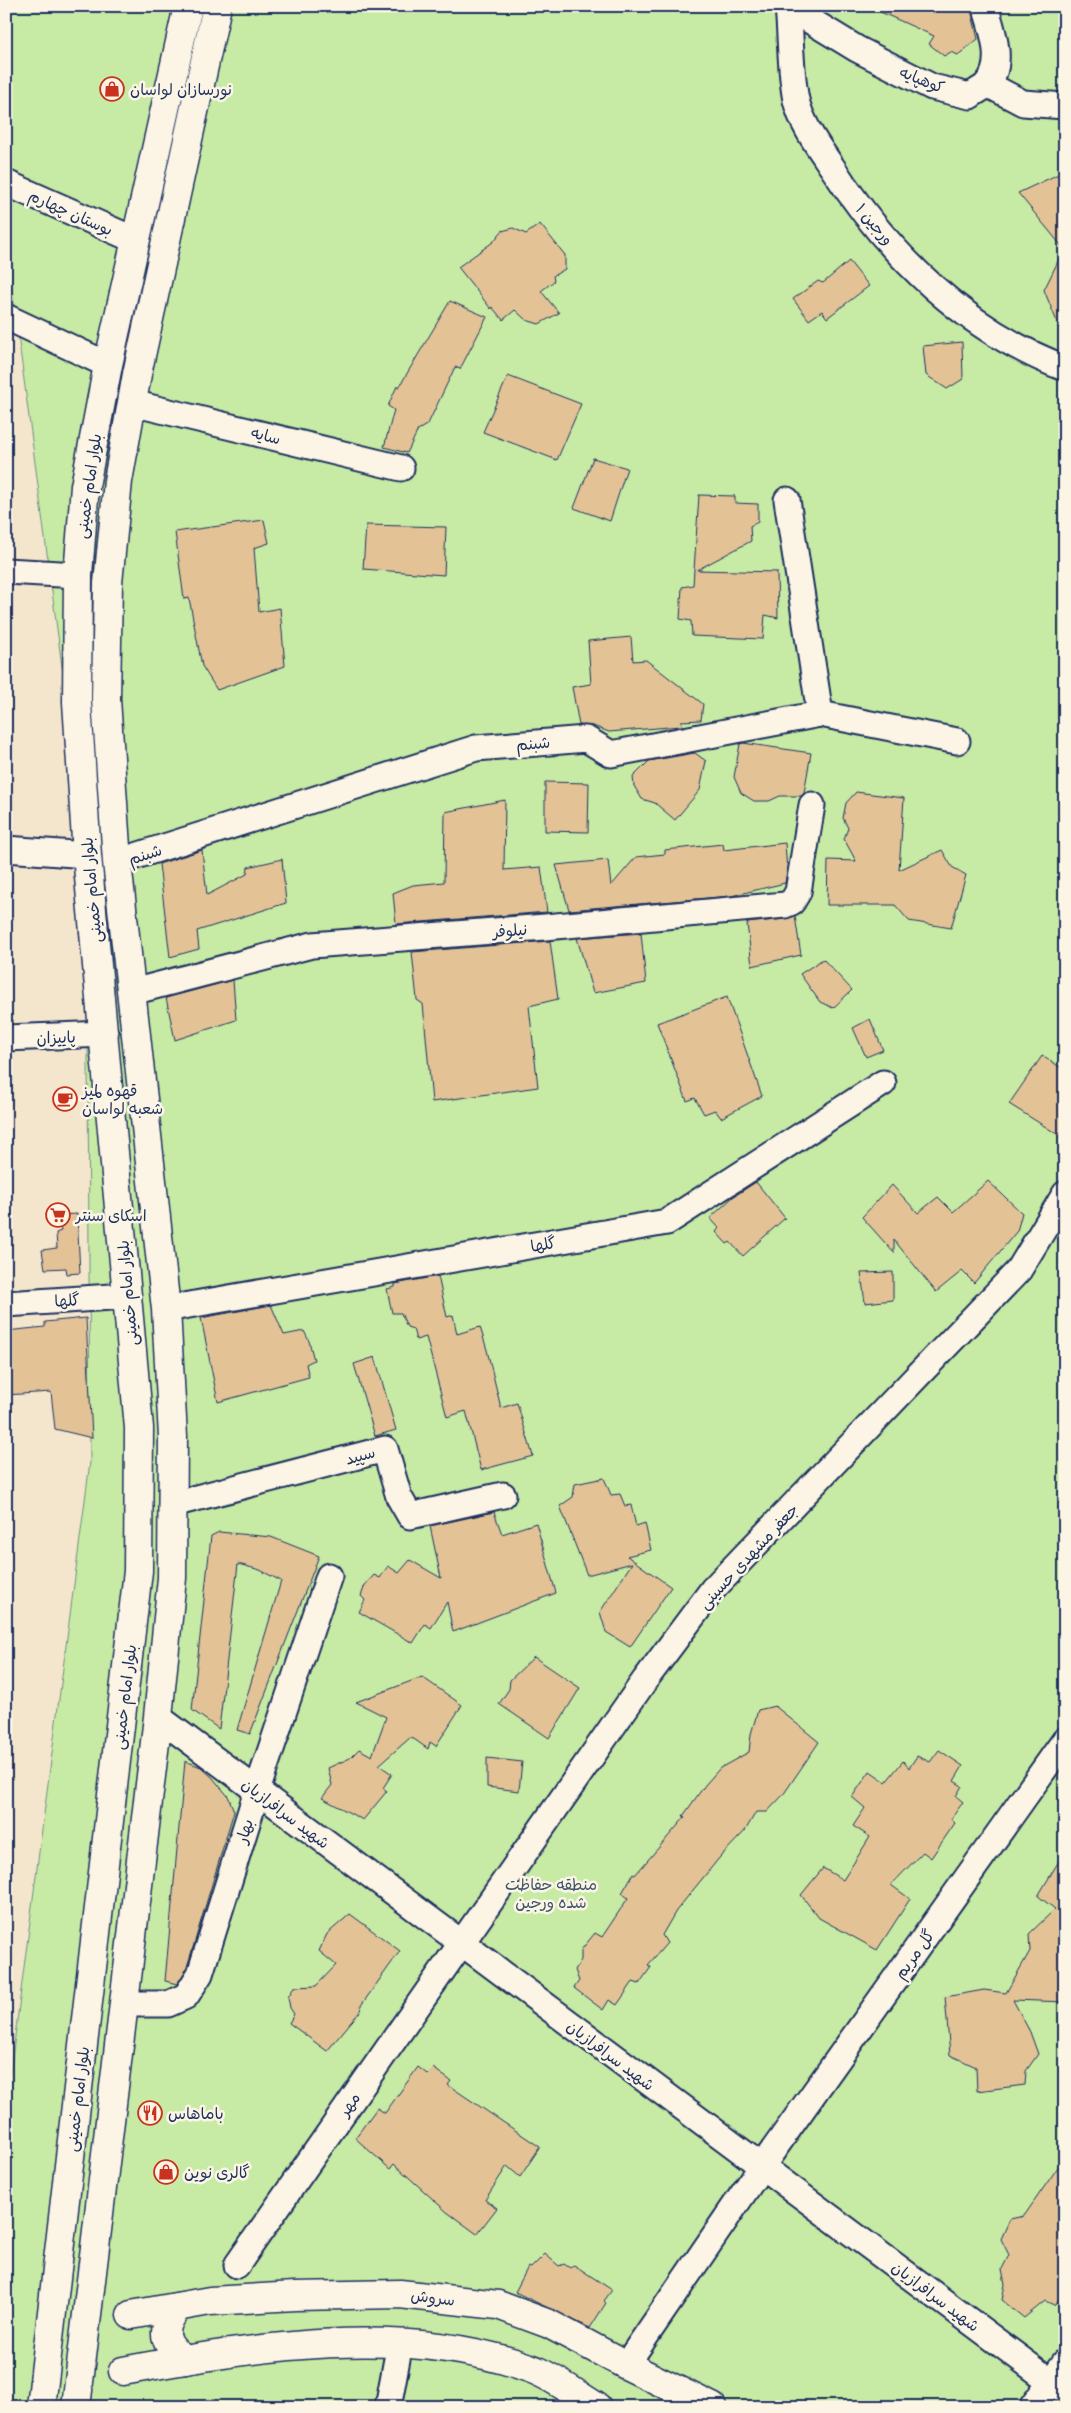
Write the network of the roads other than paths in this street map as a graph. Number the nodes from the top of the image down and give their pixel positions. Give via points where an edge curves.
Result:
1 (188, 6) edge
2 (217, 6) edge
3 (788, 6) edge
4 (985, 6) edge
5 (987, 84) junction
6 (1065, 106) edge
7 (6, 183) edge
8 (135, 240) junction
9 (6, 316) edge
10 (108, 365) junction
11 (1065, 368) edge
12 (132, 402) junction
13 (401, 468) dead end
14 (787, 500) dead end
15 (6, 571) edge
16 (78, 575) junction
17 (820, 714) junction
18 (956, 741) dead end
19 (812, 804) dead end
20 (6, 849) edge
21 (87, 855) junction
22 (118, 862) junction
23 (132, 992) junction
24 (105, 1034) junction
25 (6, 1038) edge
26 (883, 1084) dead end
27 (1065, 1194) edge
28 (127, 1296) junction
29 (6, 1304) edge
30 (166, 1309) junction
31 (502, 1495) dead end
32 (173, 1504) junction
33 (329, 1576) dead end
34 (158, 1718) junction
35 (1065, 1740) edge
36 (257, 1791) junction
37 (462, 1944) junction
38 (124, 2004) junction
39 (762, 2166) junction
40 (237, 2265) dead end
41 (178, 2308) junction
42 (131, 2315) dead end
43 (400, 2343) junction
44 (185, 2360) junction
45 (626, 2365) junction
46 (123, 2371) dead end
47 (1060, 2378) edge
48 (41, 2407) edge
49 (76, 2407) edge
50 (388, 2407) edge
51 (597, 2407) edge
52 (712, 2407) edge
53 (1032, 2407) edge

1 - 8 main road, بلوار امام خمینی
2 - 12 main road, بلوار امام خمینی
3 - 5 street, کوهپایه via 857,49 932,87 970,96
3 - 11 street, ورجین ۱ via 796,101 807,128 847,190 887,241 932,288 976,322 1034,356
4 - 5 street via 997,63
5 - 6 street via 1023,103
7 - 8 street, بوستان چهارم
8 - 10 main road, بلوار امام خمینی
9 - 10 street
10 - 16 main road, بلوار امام خمینی via 85,486
12 - 13 street, سایه
12 - 22 main road, بلوار امام خمینی via 118,481 108,583 106,699
14 - 17 street
15 - 16 street
16 - 21 main road, بلوار امام خمینی via 77,702
17 - 18 street, شبنم
17 - 22 street, شبنم via 611,754 586,739 476,748
19 - 23 street, نیلوفر via 798,892 785,906 312,945
20 - 21 street
21 - 24 main road, بلوار امام خمینی
22 - 23 main road, بلوار امام خمینی
23 - 30 main road, بلوار امام خمینی
24 - 25 street, پاییزان
24 - 28 main road, بلوار امام خمینی
26 - 30 street, گلها via 666,1222
27 - 37 street, جعفر مشهدی حسینی via 1019,1270 713,1590 645,1680
28 - 29 street, گلها
28 - 48 main road, بلوار امام خمینی via 140,1428 138,1571
30 - 32 main road, بلوار امام خمینی via 174,1437
31 - 32 street, سپید via 410,1516 399,1498 385,1449
32 - 34 main road, بلوار امام خمینی via 172,1578
33 - 36 street, بهار
34 - 36 street, شهید سرافرازیان
34 - 38 main road, بلوار امام خمینی
35 - 39 street, گل مریم
36 - 37 street, شهید سرافرازیان
36 - 38 street, بهار via 200,1974 186,1996 168,2004
37 - 39 street, شهید سرافرازیان
37 - 40 street, مهر
38 - 49 main road, بلوار امام خمینی
39 - 45 street, گل مریم
39 - 47 street, شهید سرافرازیان
41 - 42 main road, سروش
41 - 44 main road via 168,2320 165,2336 172,2351
41 - 45 main road, سروش via 210,2301 400,2294 498,2305 549,2324
43 - 44 main road via 296,2345
43 - 50 street
43 - 51 main road via 487,2355 534,2369
44 - 46 main road
45 - 52 main road, سروش
47 - 53 street

